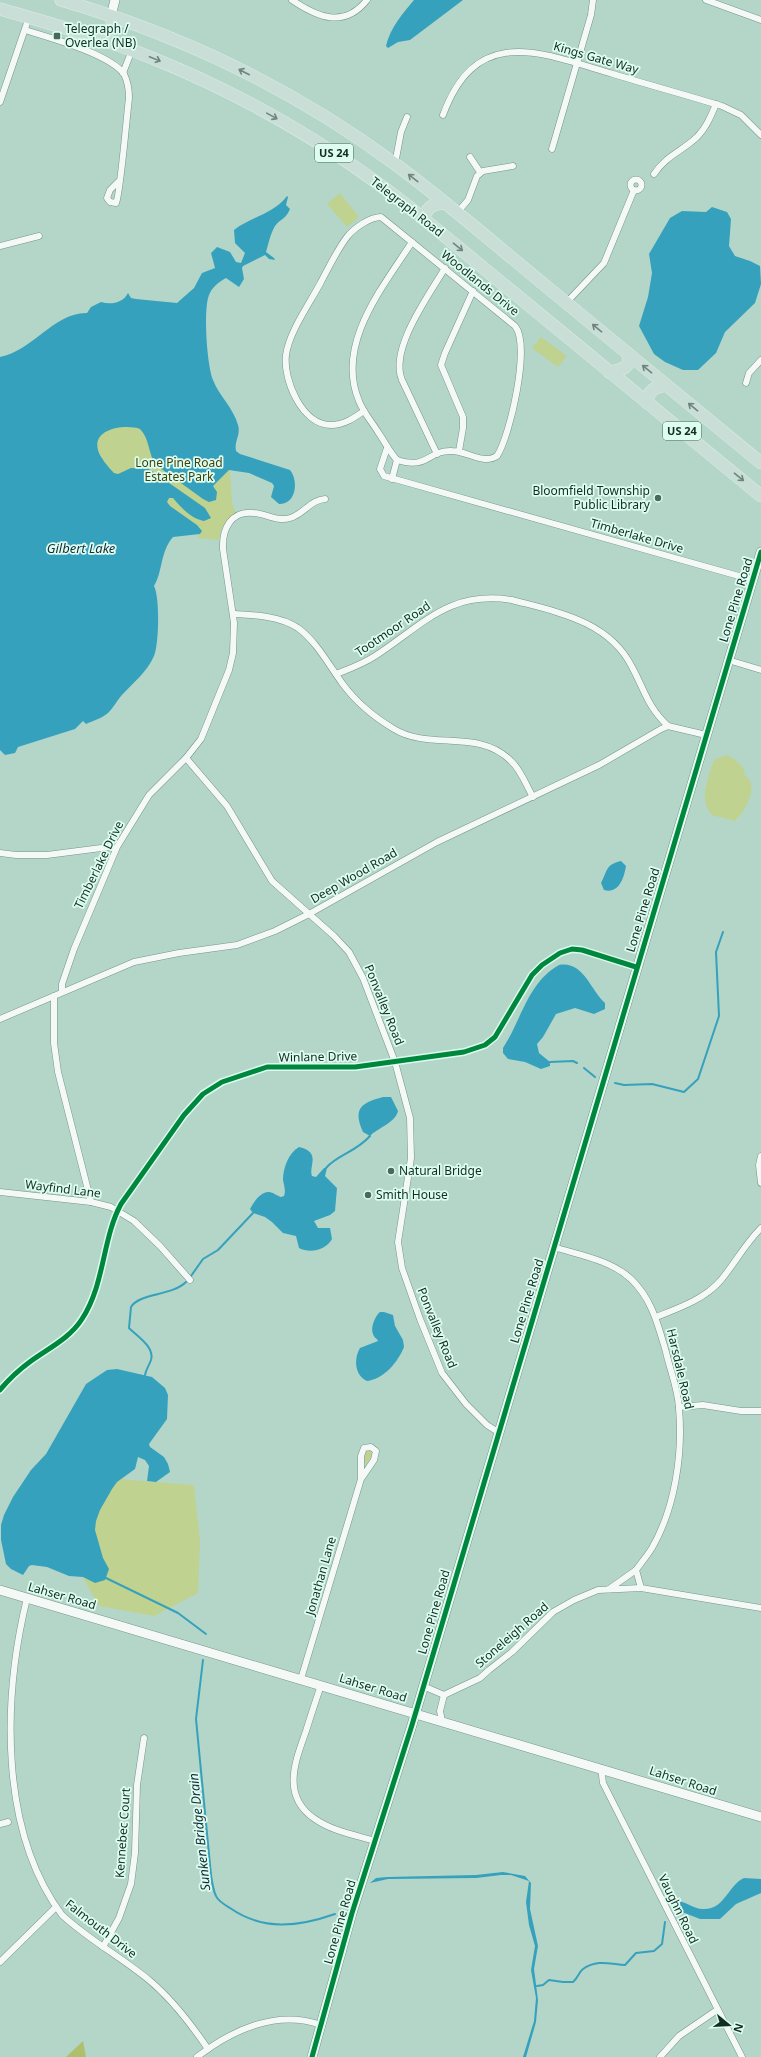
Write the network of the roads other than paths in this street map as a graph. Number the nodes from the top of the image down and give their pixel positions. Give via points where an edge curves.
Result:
1 (61, 0) edge
2 (115, 0) edge
3 (292, 0) edge
4 (367, 0) edge
5 (593, 0) edge
6 (706, 0) edge
7 (0, 9) edge
8 (111, 16) junction
9 (29, 17) junction
10 (761, 20) edge
11 (25, 30) junction
12 (92, 36) junction
13 (132, 50) junction
14 (577, 64) junction
15 (123, 73) junction
16 (0, 102) edge
17 (716, 104) junction
18 (443, 115) dead end
19 (407, 117) dead end
20 (761, 135) edge
21 (552, 149) dead end
22 (470, 157) dead end
23 (395, 164) junction
24 (513, 166) dead end
25 (480, 172) junction
26 (654, 174) dead end
27 (119, 181) dead end
28 (634, 190) dead end
29 (444, 202) junction
30 (457, 213) junction
31 (423, 218) junction
32 (39, 236) dead end
33 (412, 242) junction
34 (0, 246) edge
35 (445, 268) junction
36 (473, 291) junction
37 (566, 303) junction
38 (627, 353) junction
39 (761, 360) edge
40 (610, 372) junction
41 (746, 383) dead end
42 (666, 385) junction
43 (647, 402) junction
44 (364, 411) junction
45 (387, 448) junction
46 (459, 452) junction
47 (437, 454) junction
48 (397, 460) junction
49 (761, 463) edge
50 (392, 479) junction
51 (761, 496) edge
52 (325, 499) dead end
53 (761, 552) edge
54 (759, 563) edge
55 (753, 580) junction
56 (233, 614) junction
57 (728, 660) junction
58 (761, 670) edge
59 (336, 674) junction
60 (668, 726) junction
61 (706, 735) junction
62 (186, 758) junction
63 (533, 797) junction
64 (116, 849) junction
65 (0, 853) edge
66 (309, 914) junction
67 (636, 967) junction
68 (62, 992) junction
69 (54, 996) junction
70 (0, 1019) edge
71 (395, 1062) junction
72 (761, 1156) edge
73 (761, 1182) edge
74 (0, 1192) edge
75 (91, 1202) junction
76 (117, 1210) junction
77 (761, 1228) edge
78 (554, 1247) junction
79 (190, 1280) dead end
80 (656, 1317) junction
81 (0, 1390) edge
82 (679, 1407) junction
83 (761, 1411) edge
84 (498, 1432) junction
85 (361, 1479) junction
86 (636, 1570) junction
87 (641, 1588) junction
88 (609, 1589) junction
89 (0, 1590) edge
90 (27, 1598) junction
91 (761, 1608) edge
92 (301, 1679) junction
93 (321, 1685) junction
94 (423, 1686) junction
95 (444, 1695) junction
96 (415, 1713) junction
97 (442, 1721) junction
98 (4, 1729) dead end
99 (144, 1738) dead end
100 (601, 1768) junction
101 (761, 1817) edge
102 (8, 1822) dead end
103 (0, 1824) edge
104 (375, 1841) junction
105 (31, 1875) dead end
106 (55, 1908) junction
107 (103, 1947) junction
108 (0, 1962) edge
109 (717, 2010) junction
110 (321, 2025) junction
111 (208, 2049) junction
112 (197, 2057) edge
113 (312, 2057) edge
114 (660, 2057) edge
115 (742, 2057) edge

1 - 8 highway, US 24
2 - 8 street
3 - 4 street via 317,15 336,18 354,12
5 - 14 street
6 - 10 street
7 - 9 highway, Telegraph Road / US 24
8 - 12 highway via 113,24 110,32 102,36
23 -> 8 highway, US 24 via 334,122 246,73 183,43
9 - 11 street
9 - 12 highway, Telegraph Road / US 24
11 - 15 street via 98,56
11 - 16 street
12 - 13 highway, Telegraph Road / US 24
13 - 15 street
13 -> 31 highway, Telegraph Road / US 24 via 200,79 284,122 359,170
14 - 17 street, Kings Gate Way
14 - 18 street, Kings Gate Way via 524,51 492,56 478,63 461,78
14 - 21 street
15 - 27 street via 129,88 129,98
17 - 20 street, Kings Gate Way via 741,115
17 - 26 street via 700,134 666,159
19 - 23 street via 401,132
22 - 25 street
29 -> 23 highway, US 24
24 - 25 street
25 - 30 street via 468,200
28 - 37 street via 604,264
29 - 30 highway, US 24
29 - 31 highway via 434,204
30 - 37 highway, US 24
31 -> 40 highway, Telegraph Road / US 24
32 - 34 street
33 - 35 street, Woodlands Drive
33 - 44 street via 371,307 357,340 353,378 356,394
33 - 44 street, Woodlands Drive via 381,217 374,218 353,231 334,258 293,333 287,350 285,366 291,389 312,418 322,424 336,425
35 - 36 street, Woodlands Drive
35 - 47 street via 404,340 398,367
36 - 46 street via 444,353 441,365 463,417 464,428
36 - 46 street, Woodlands Drive via 520,332 520,375 518,391 497,456 485,459
38 -> 37 highway, US 24
38 - 40 highway via 629,359 626,366
42 -> 38 highway, US 24
39 - 41 street via 749,373
40 - 43 highway, Telegraph Road / US 24
42 - 43 highway via 651,391
49 -> 42 highway, US 24
43 -> 51 highway, Telegraph Road / US 24
44 - 45 street
45 - 48 street
45 - 50 street, Timberlake Drive via 380,470 384,476
46 - 47 street, Woodlands Drive
47 - 48 street, Woodlands Drive via 417,464
48 - 50 street
50 - 55 street, Timberlake Drive
52 - 56 street, Timberlake Drive via 312,502 298,515 290,518 278,519 252,512 237,516 228,523 222,539
53 - 54 street, Lone Pine Road
54 - 55 street, Lone Pine Road
55 - 57 street, Lone Pine Road
56 - 59 street via 271,618 298,628
56 - 62 street, Timberlake Drive via 234,644 229,670 204,732
57 - 58 street
57 - 61 street, Lone Pine Road
59 - 60 street, Tootmoor Road via 374,656 429,617 451,605 470,600 502,598 576,618 607,634 624,652 648,703
59 - 63 street via 364,707 398,732 420,739 473,742 498,751 512,762
60 - 61 street
60 - 63 street, Deep Wood Road via 654,731 599,766
61 - 67 street, Lone Pine Road
62 - 64 street, Timberlake Drive via 150,795
62 - 66 street, Ponvalley Road via 226,806 272,881
63 - 66 street, Deep Wood Road via 437,842
64 - 65 street via 109,847 34,855
64 - 68 street, Timberlake Drive via 74,949 62,984
66 - 68 street, Deep Wood Road via 246,943 149,958 120,967
66 - 71 street, Ponvalley Road via 327,928 353,958
67 - 71 street, Winlane Drive via 591,952 565,951 546,962 532,975 500,1030 485,1045 453,1055
67 - 78 street, Lone Pine Road
68 - 69 street, Deep Wood Road
69 - 70 street, Deep Wood Road
69 - 75 street via 54,1043 58,1072
71 - 76 street, Winlane Drive via 355,1067 267,1067 222,1082 203,1094 184,1115
71 - 84 street, Ponvalley Road via 408,1103 412,1138 410,1171 398,1232 399,1260 442,1373 466,1404
72 - 73 street
74 - 75 street, Wayfind Lane
75 - 76 street, Wayfind Lane
76 - 79 street, Wayfind Lane via 134,1221
76 - 81 street, Winlane Drive via 95,1292 81,1320 69,1334 24,1367
77 - 80 street via 712,1288 690,1303
78 - 80 street, Harsdale Road via 619,1270 639,1288
78 - 84 street, Lone Pine Road
80 - 82 street, Harsdale Road
82 - 83 street via 703,1405 740,1411
82 - 86 street, Harsdale Road via 678,1464 671,1499 662,1528
84 - 94 street, Lone Pine Road
85 - 85 street, Jonathan Lane via 376,1457 376,1451 371,1447 364,1448 362,1453
85 - 92 street, Jonathan Lane
86 - 87 street
86 - 88 street, Harsdale Road
87 - 88 street, Stoneleigh Road
87 - 91 street, Stoneleigh Road
88 - 95 street, Stoneleigh Road via 598,1590 553,1612 512,1652 480,1678
89 - 90 street, Lahser Road
90 - 92 street, Lahser Road
90 - 98 street via 10,1676
92 - 93 street, Lahser Road
93 - 96 street, Lahser Road
93 - 104 street via 295,1761 293,1775 296,1794 308,1813 318,1821
94 - 95 street
94 - 96 street, Lone Pine Road
95 - 97 street via 440,1711
96 - 97 street, Lahser Road
96 - 104 street, Lone Pine Road
97 - 100 street, Lahser Road
99 - 107 street, Kennebec Court via 137,1785 132,1879 124,1906
100 - 101 street, Lahser Road
100 - 109 street, Vaughn Road via 603,1783
102 - 103 street
104 - 110 street, Lone Pine Road
105 - 106 street, Falmouth Drive
106 - 107 street, Falmouth Drive
106 - 108 street
107 - 111 street, Falmouth Drive via 166,1995
109 - 114 street via 679,2036
109 - 115 street, Vaughn Road
110 - 111 street via 300,2020 266,2022 242,2029
110 - 113 street, Lone Pine Road
111 - 112 street

